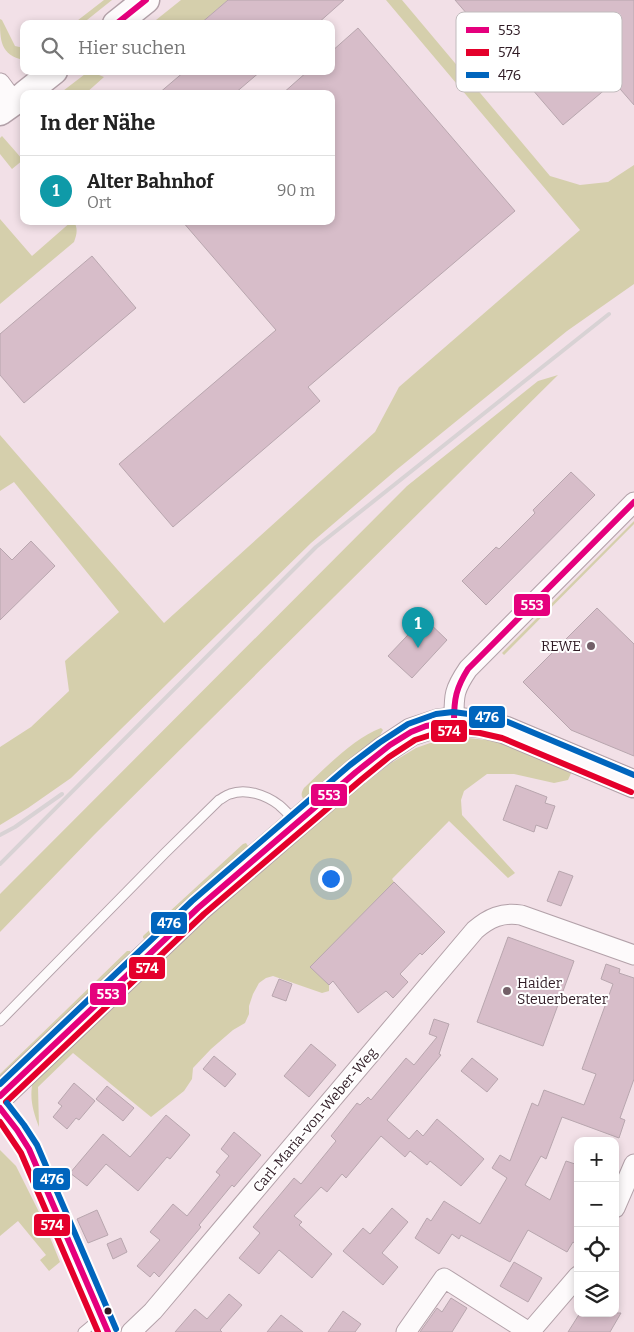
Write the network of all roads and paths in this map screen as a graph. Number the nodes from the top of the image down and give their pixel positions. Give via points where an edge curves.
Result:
1 (146, 0) edge
2 (121, 20) edge
3 (48, 75) edge
4 (24, 90) edge
5 (634, 502) edge
6 (454, 721) junction
7 (634, 784) edge
8 (297, 823) junction
9 (634, 955) edge
10 (0, 1021) edge
11 (0, 1096) edge
12 (0, 1108) edge
13 (634, 1164) edge
14 (619, 1199) edge
15 (574, 1281) edge
16 (104, 1324) edge
17 (82, 1332) edge
18 (131, 1332) edge
19 (406, 1332) edge
20 (530, 1332) edge

1 - 2 main road
3 - 4 main road
5 - 6 street via 468,669 454,696
6 - 7 main road via 505,730
6 - 8 main road via 411,732 356,772
8 - 10 lane via 280,806 255,794 230,794 220,800
8 - 11 main road via 198,908
9 - 18 street, Carl-Maria-von-Weber-Weg via 521,915 503,914 486,921 475,930 159,1304
12 - 16 street via 29,1149
13 - 14 street
15 - 20 street
16 - 17 lane
19 - 20 street via 444,1278

